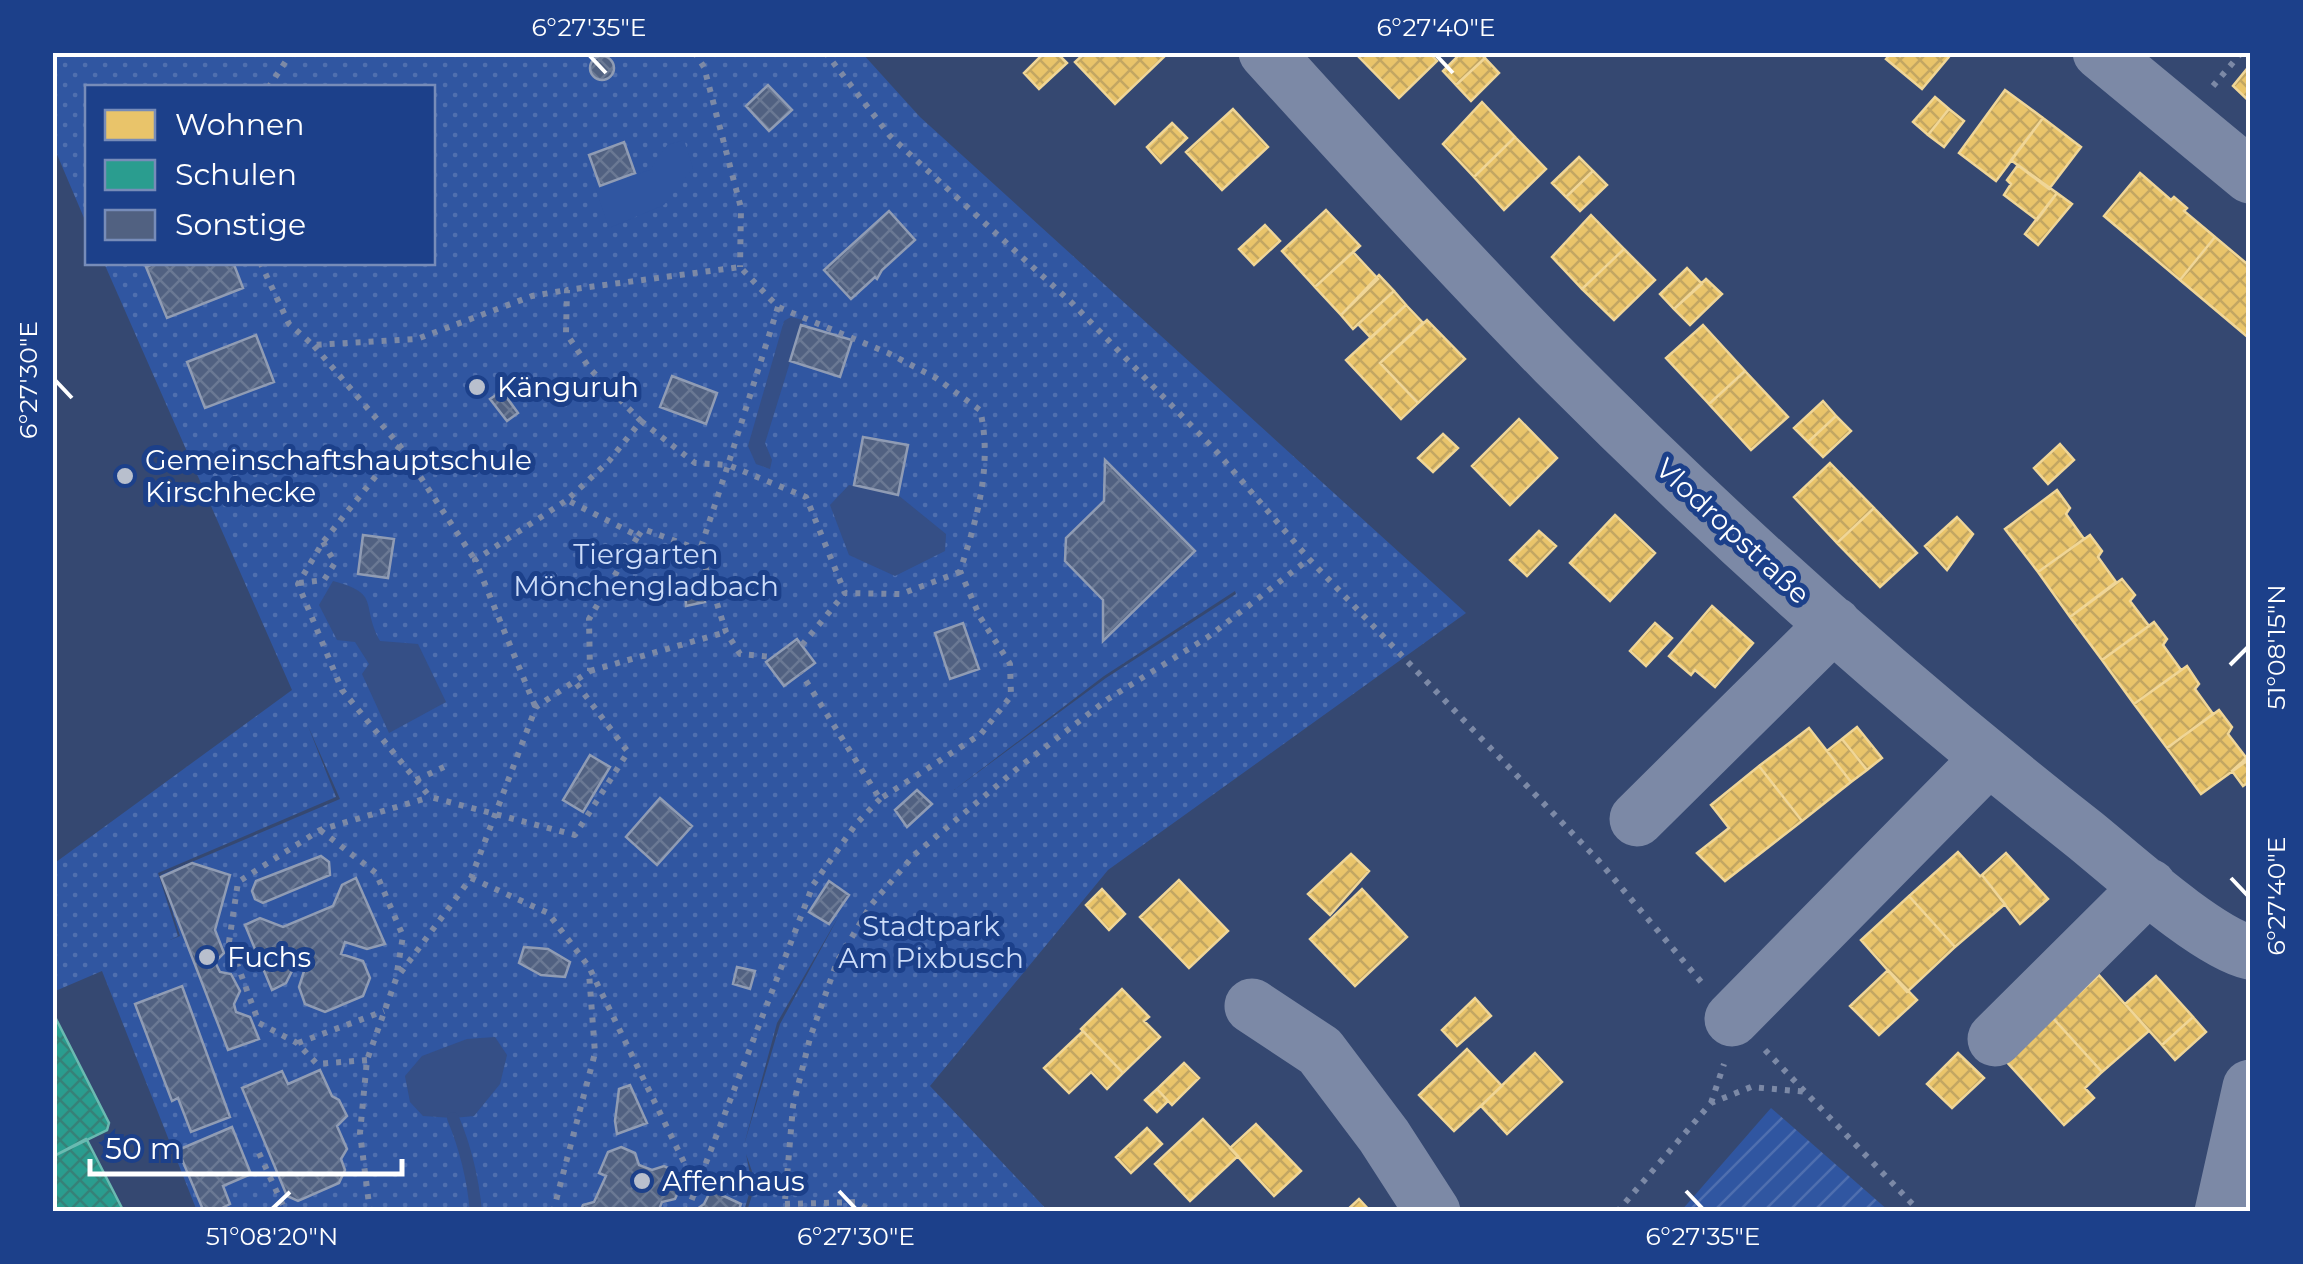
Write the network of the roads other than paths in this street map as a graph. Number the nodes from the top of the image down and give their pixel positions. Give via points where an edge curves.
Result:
1 (1266, 52) edge
2 (2100, 52) edge
3 (2250, 176) edge
4 (1834, 624) junction
5 (1988, 760) junction
6 (1637, 820) dead end
7 (2149, 886) junction
8 (2250, 952) edge
9 (1252, 1006) dead end
10 (1732, 1019) road end
11 (1994, 1039) dead end
12 (2250, 1088) edge
13 (1433, 1212) edge
14 (2222, 1212) edge

1 - 4 street, Vlodropstraße via 1556,362
2 - 3 street
4 - 5 street, Vlodropstraße
4 - 6 street
5 - 7 street, Vlodropstraße
5 - 10 street
7 - 8 street, Vlodropstraße via 2201,927
7 - 11 street
9 - 13 street via 1320,1051
12 - 14 street

